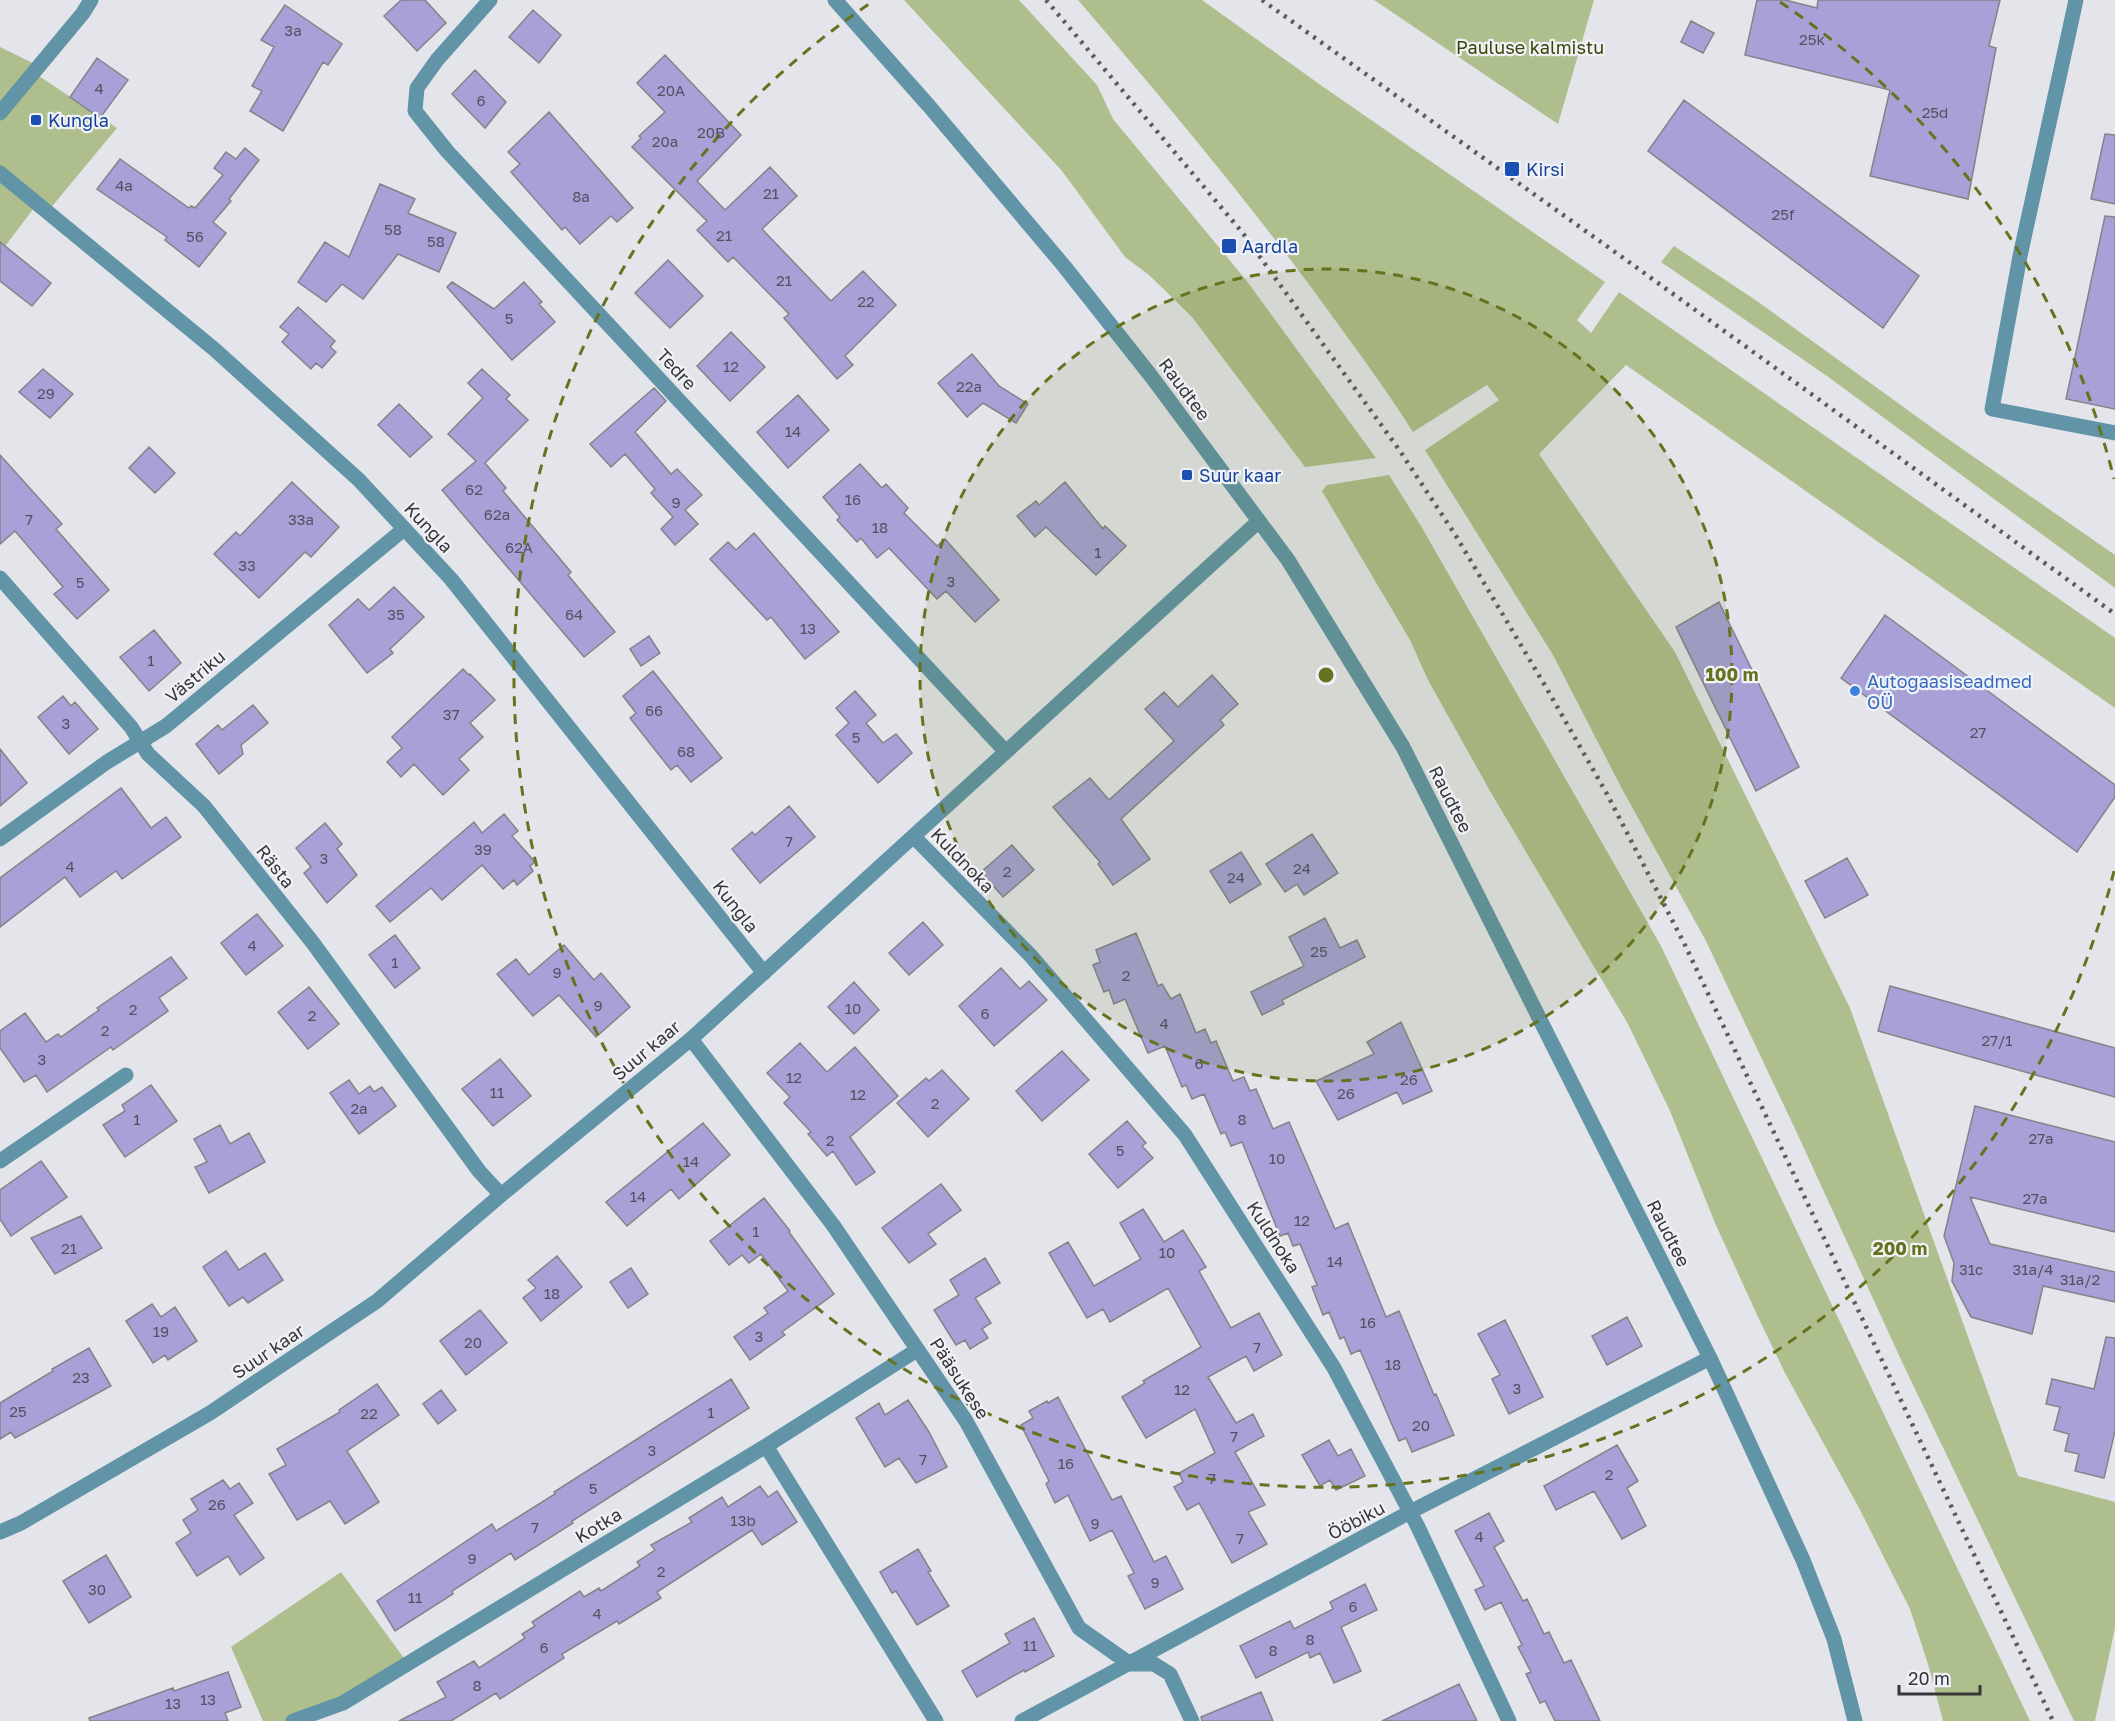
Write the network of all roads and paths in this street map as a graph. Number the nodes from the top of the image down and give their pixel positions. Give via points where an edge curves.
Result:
1 (91, 0) edge
2 (490, 0) edge
3 (835, 0) edge
4 (2076, 0) edge
5 (0, 113) edge
6 (0, 172) edge
7 (2115, 433) edge
8 (1259, 521) junction
9 (404, 529) junction
10 (0, 578) edge
11 (140, 742) junction
12 (1006, 752) junction
13 (914, 837) junction
14 (0, 839) edge
15 (764, 972) junction
16 (691, 1039) junction
17 (126, 1075) dead end
18 (0, 1161) edge
19 (501, 1195) junction
20 (917, 1350) junction
21 (1710, 1358) junction
22 (766, 1446) junction
23 (1410, 1512) junction
24 (0, 1532) edge
25 (1130, 1664) junction
26 (293, 1721) edge
27 (936, 1721) edge
28 (1022, 1721) edge
29 (1192, 1721) edge
30 (1509, 1721) edge
31 (1855, 1721) edge

1 - 5 street
2 - 12 street, Tedre via 417,88 415,111 447,151
3 - 8 street, Raudtee via 1065,266
4 - 7 street via 2020,256 1992,409
6 - 9 street, Kungla via 214,349 359,480
8 - 12 street, Suur kaar
8 - 21 street, Raudtee via 1288,560 1403,747
9 - 11 street, Västriku via 166,726
9 - 15 street, Kungla via 451,579
10 - 11 street, Rästa
11 - 14 street, Västriku
11 - 19 street, Rästa via 204,806 248,861 313,943 478,1171
12 - 13 street, Suur kaar
13 - 15 street, Suur kaar
13 - 23 street, Kuldnoka via 1030,955 1185,1135 1334,1368
15 - 16 street, Suur kaar
16 - 19 street, Suur kaar
16 - 20 street, Pääsukese via 833,1225
17 - 18 street
19 - 24 street, Suur kaar via 358,1314 210,1413
20 - 22 street, Kotka
20 - 25 street, Pääsukese via 966,1421 1078,1628
21 - 23 street, Ööbiku
21 - 31 street, Raudtee via 1803,1560 1834,1639
22 - 26 street, Kotka via 343,1703
22 - 27 street
23 - 25 street, Ööbiku
23 - 30 street, Kuldnoka
25 - 28 street, Ööbiku
25 - 29 street, Pääsukese via 1154,1664 1170,1674

